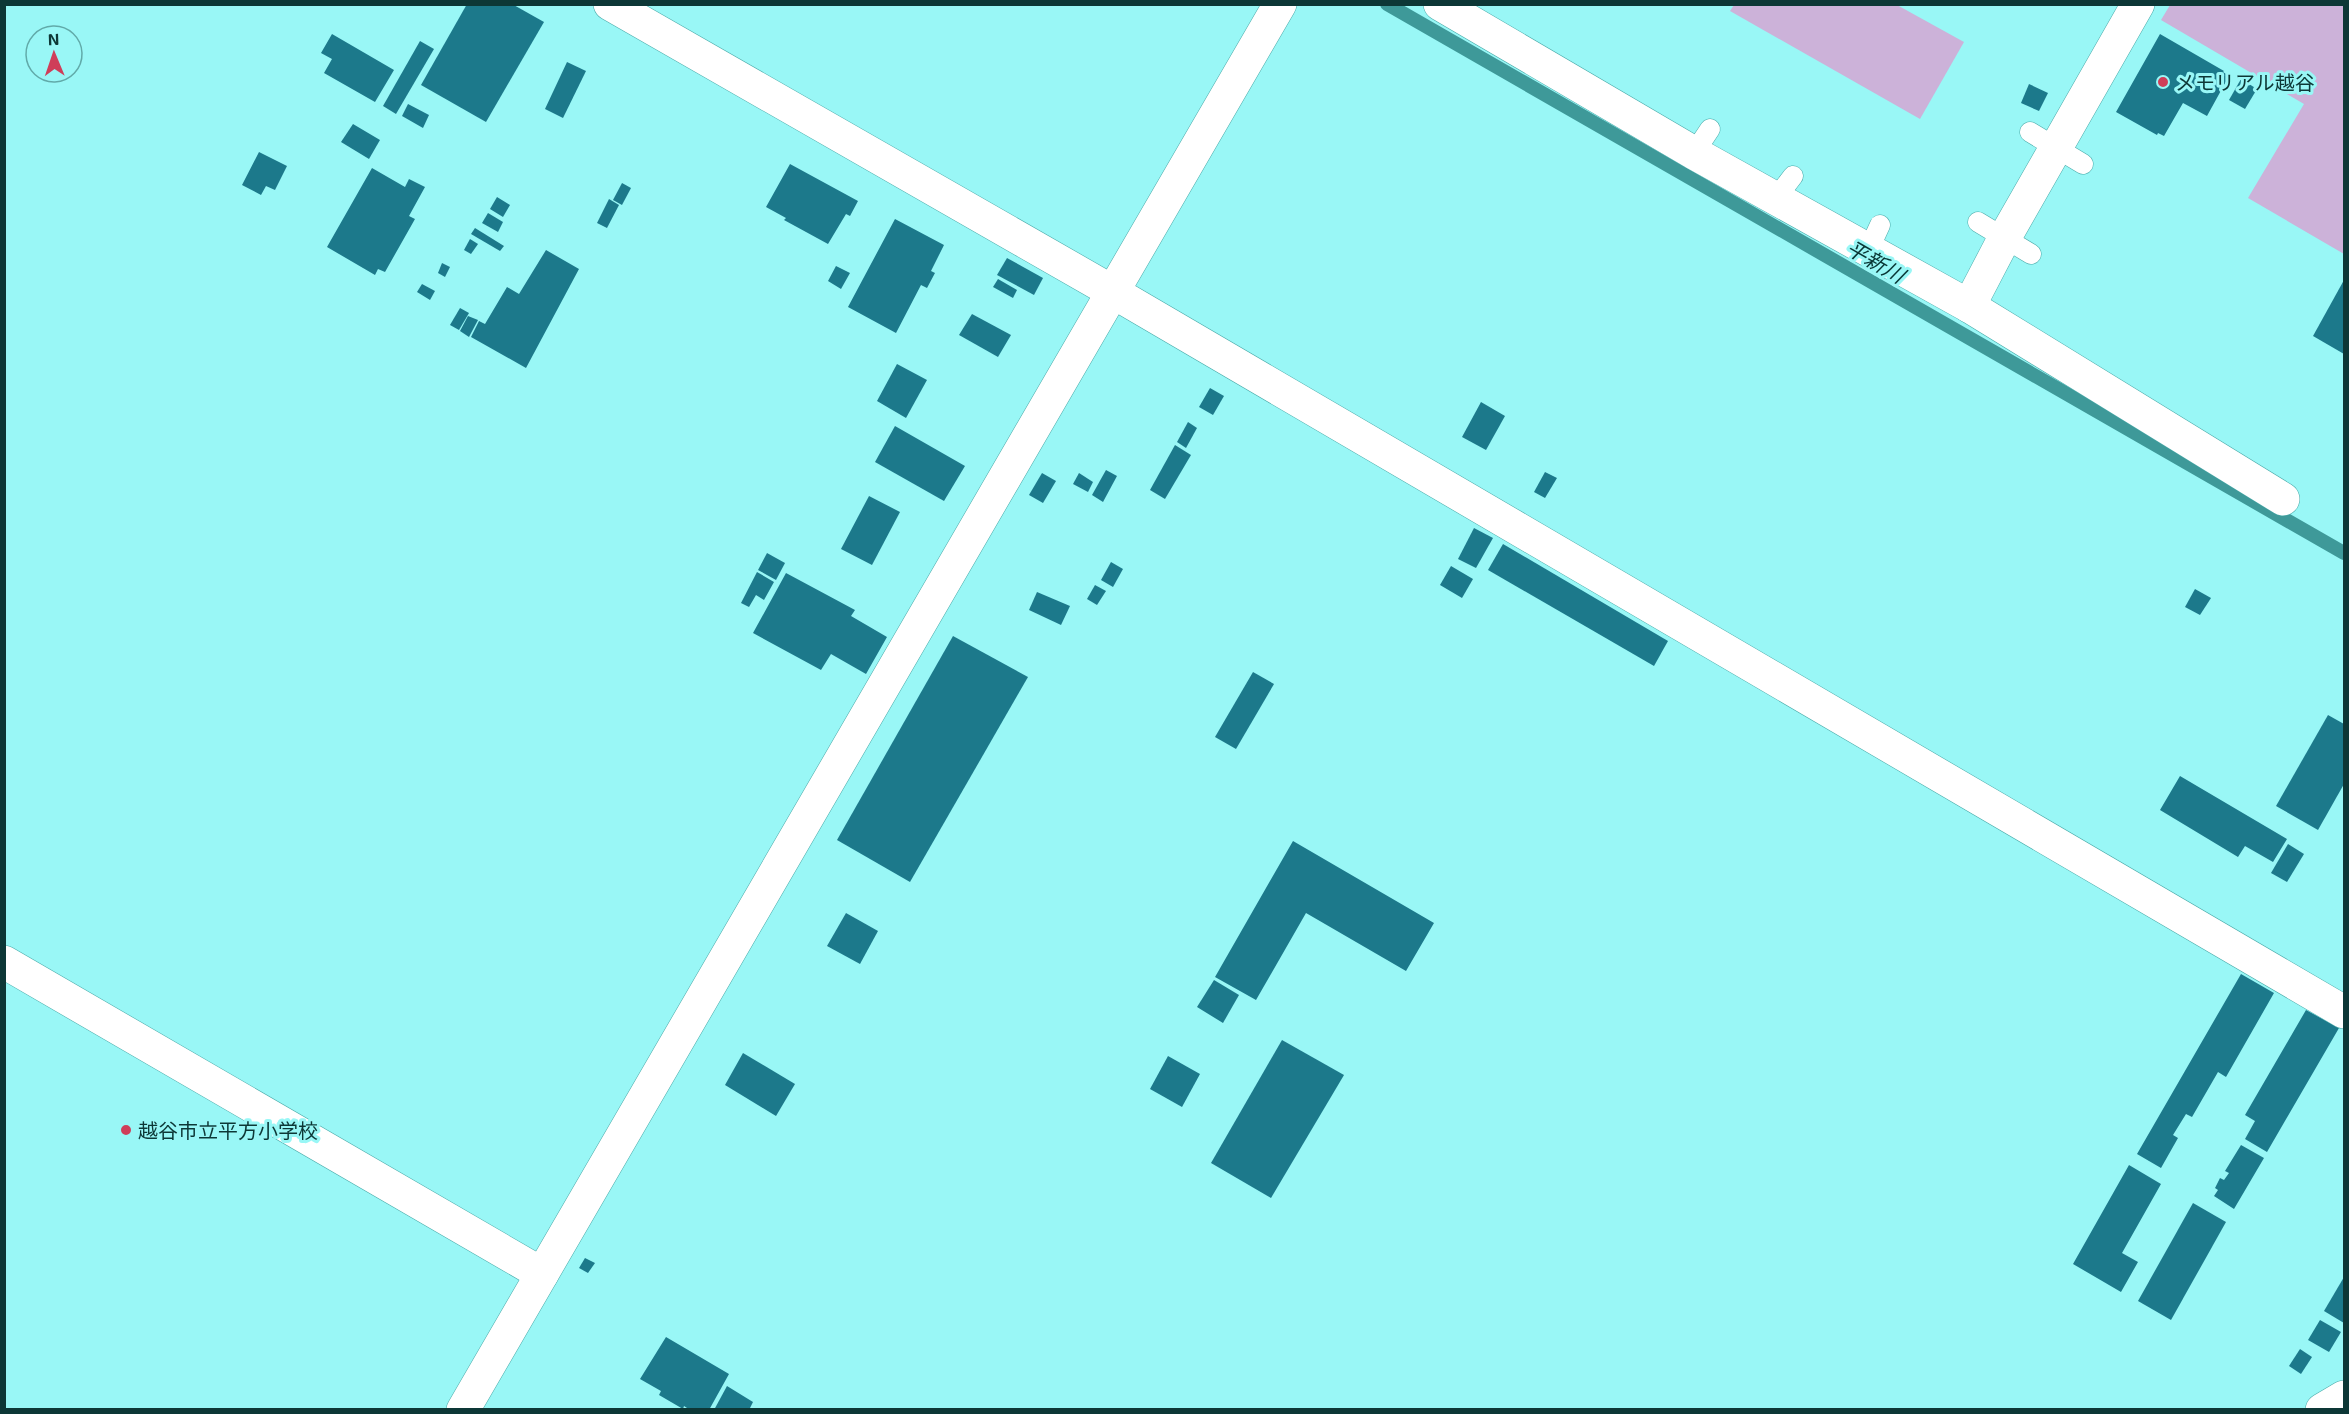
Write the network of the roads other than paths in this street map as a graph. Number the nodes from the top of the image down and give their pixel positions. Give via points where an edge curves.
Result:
1 (610, 4) edge
2 (1280, 4) edge
3 (1440, 4) edge
4 (2138, 4) edge
5 (1113, 292) junction
6 (1969, 306) junction
7 (2283, 500) dead end
8 (4, 962) edge
9 (2344, 1012) edge
10 (542, 1274) junction
11 (2344, 1397) edge
12 (464, 1410) edge
13 (2322, 1410) edge

1 - 5 street
2 - 5 street
3 - 6 street via 1785,187 1874,238
4 - 6 street
5 - 9 street
5 - 10 street
6 - 7 street
8 - 10 street
10 - 12 street
11 - 13 street

